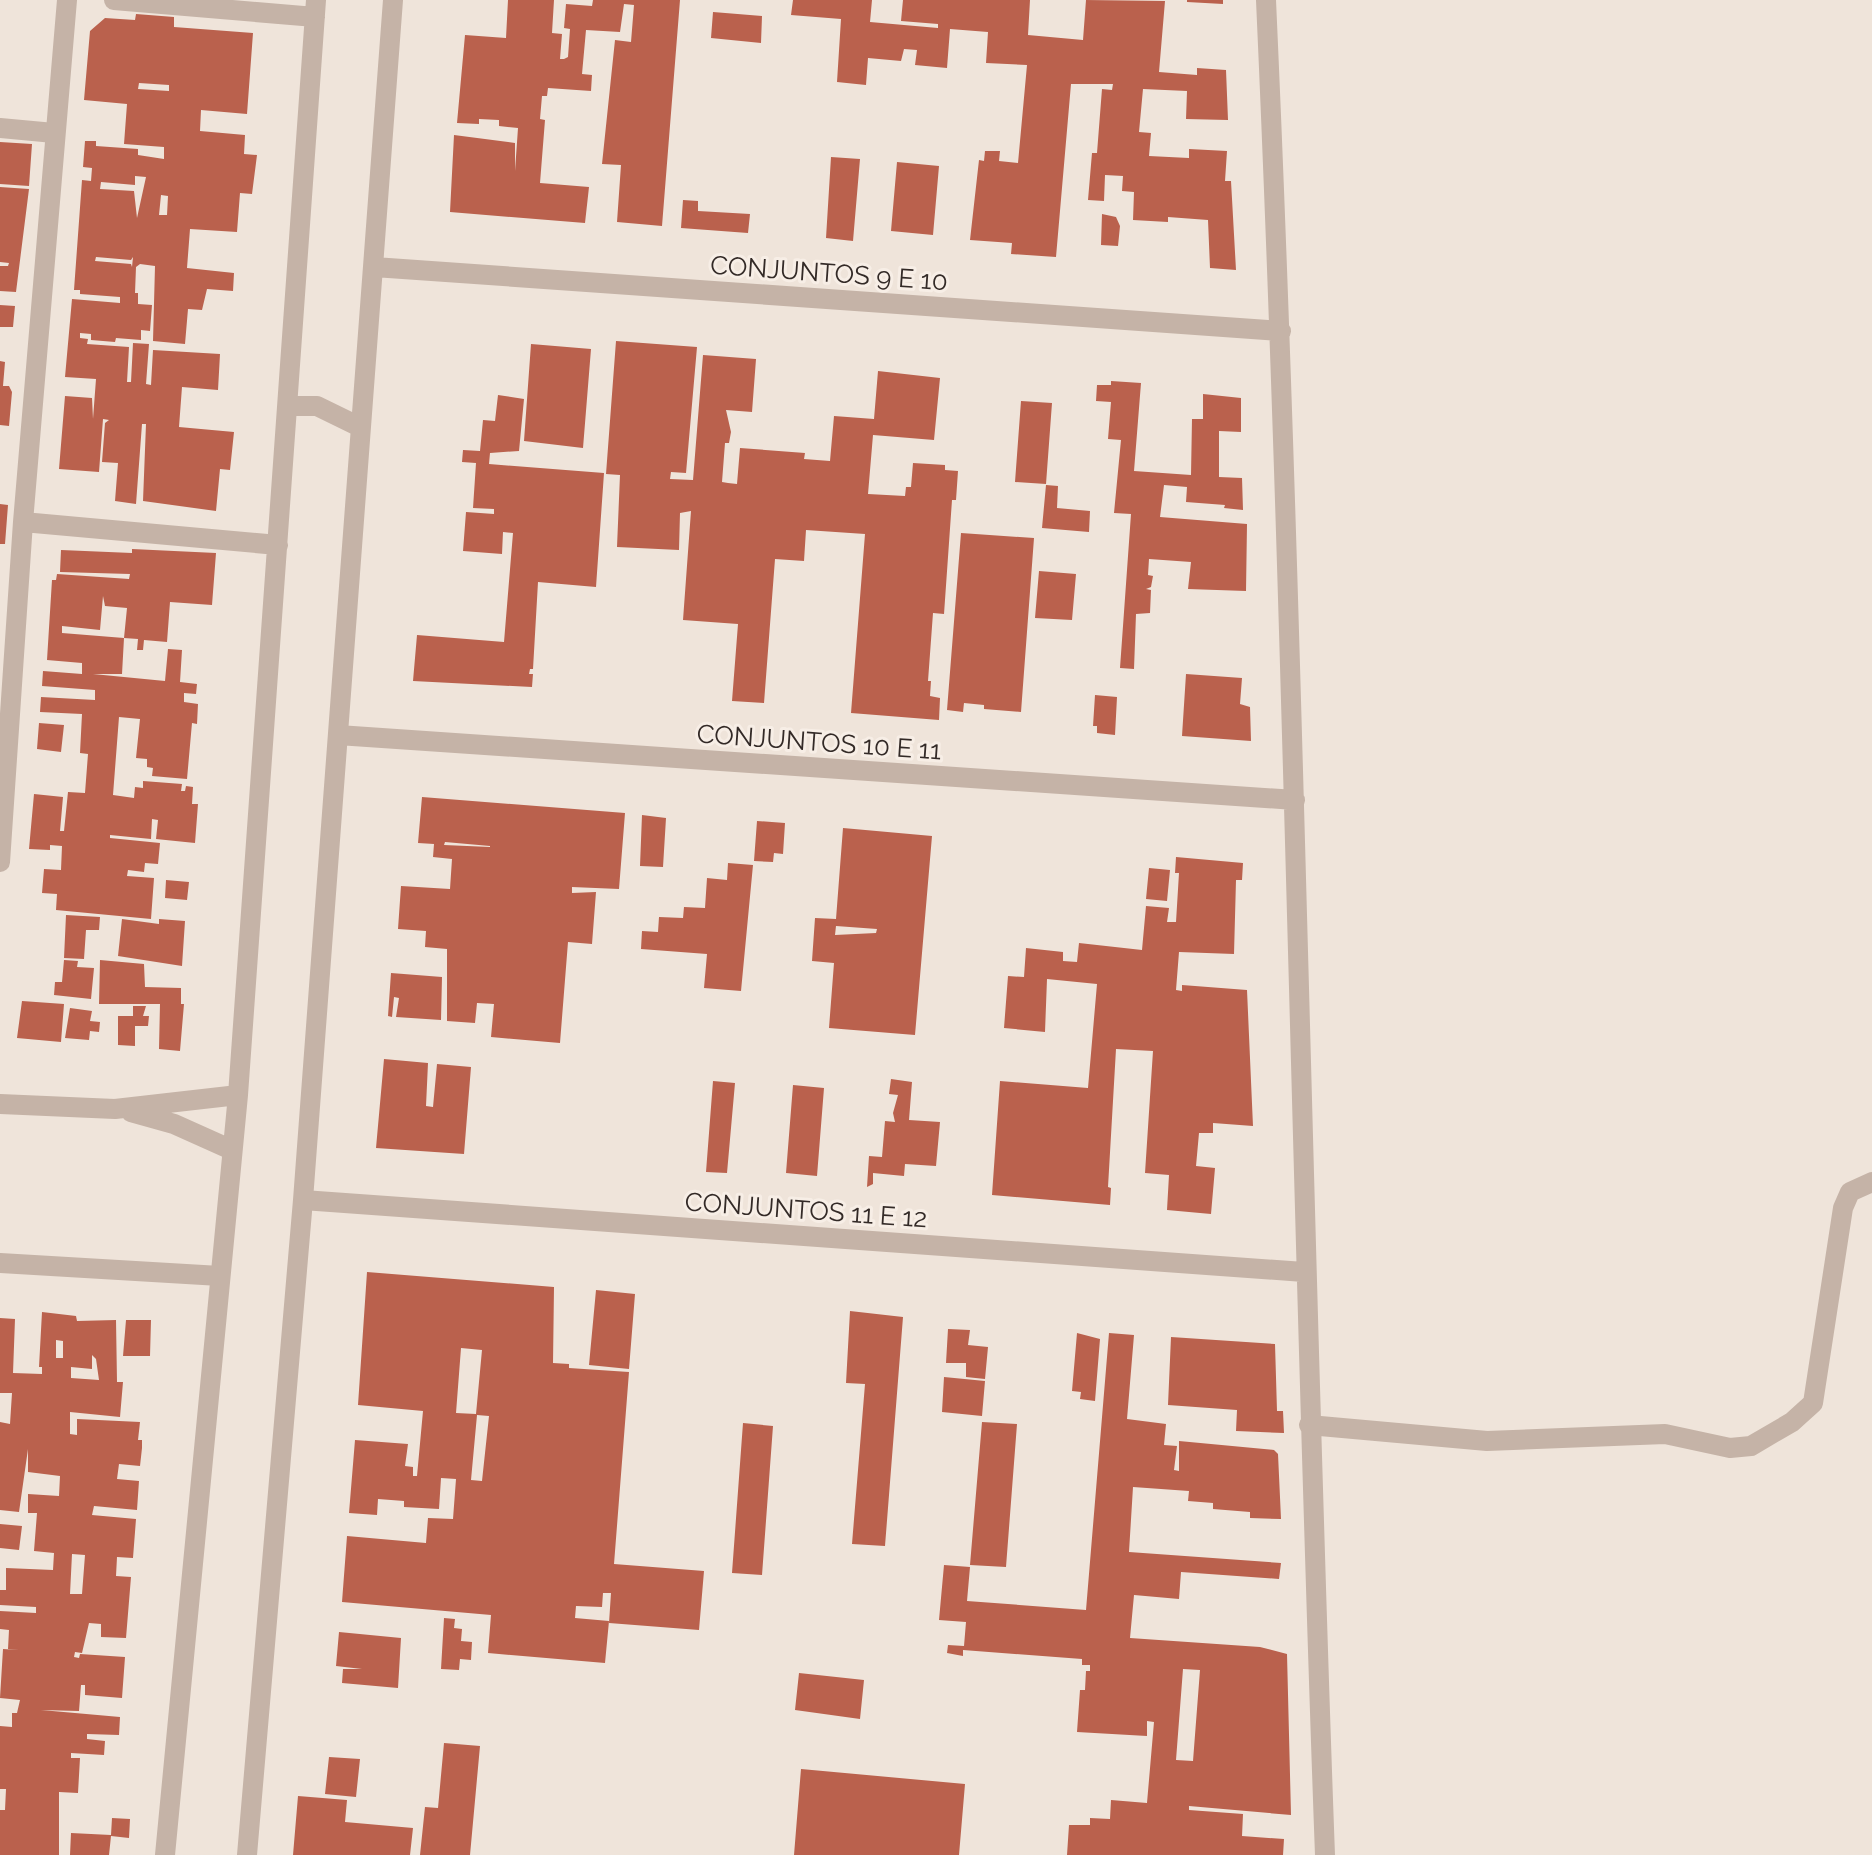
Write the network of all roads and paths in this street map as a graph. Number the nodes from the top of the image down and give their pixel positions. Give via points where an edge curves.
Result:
1 (67, 0) edge
2 (114, 0) edge
3 (393, 0) edge
4 (1266, 0) edge
5 (316, 8) edge
6 (0, 128) edge
7 (54, 133) junction
8 (374, 267) junction
9 (1281, 331) junction
10 (289, 406) junction
11 (360, 427) junction
12 (23, 522) junction
13 (278, 545) junction
14 (338, 735) junction
15 (1295, 800) junction
16 (0, 849) edge
17 (238, 1095) junction
18 (0, 1104) edge
19 (115, 1109) junction
20 (232, 1150) junction
21 (1872, 1182) edge
22 (303, 1200) junction
23 (0, 1263) edge
24 (1304, 1272) junction
25 (220, 1276) junction
26 (1309, 1425) junction
27 (165, 1855) edge
28 (247, 1855) edge
29 (1325, 1855) edge

1 - 7 street
2 - 5 street
3 - 8 street
4 - 9 street
5 - 10 street
6 - 7 street
7 - 12 street
8 - 9 street, CONJUNTOS 9 E 10
8 - 11 street
9 - 15 street
10 - 11 street via 317,406
10 - 13 street
11 - 14 street
12 - 13 street
12 - 16 street
13 - 17 street
14 - 15 street, CONJUNTOS 10 E 11
14 - 22 street
15 - 24 street
17 - 19 street
17 - 20 street
18 - 19 street
19 - 20 street via 174,1124
20 - 25 street
21 - 26 street via 1850,1192 1843,1208 1813,1403 1751,1446 1730,1448 1665,1434 1487,1441
22 - 24 street, CONJUNTOS 11 E 12
22 - 28 street
23 - 25 street
24 - 26 street
25 - 27 street
26 - 29 street

